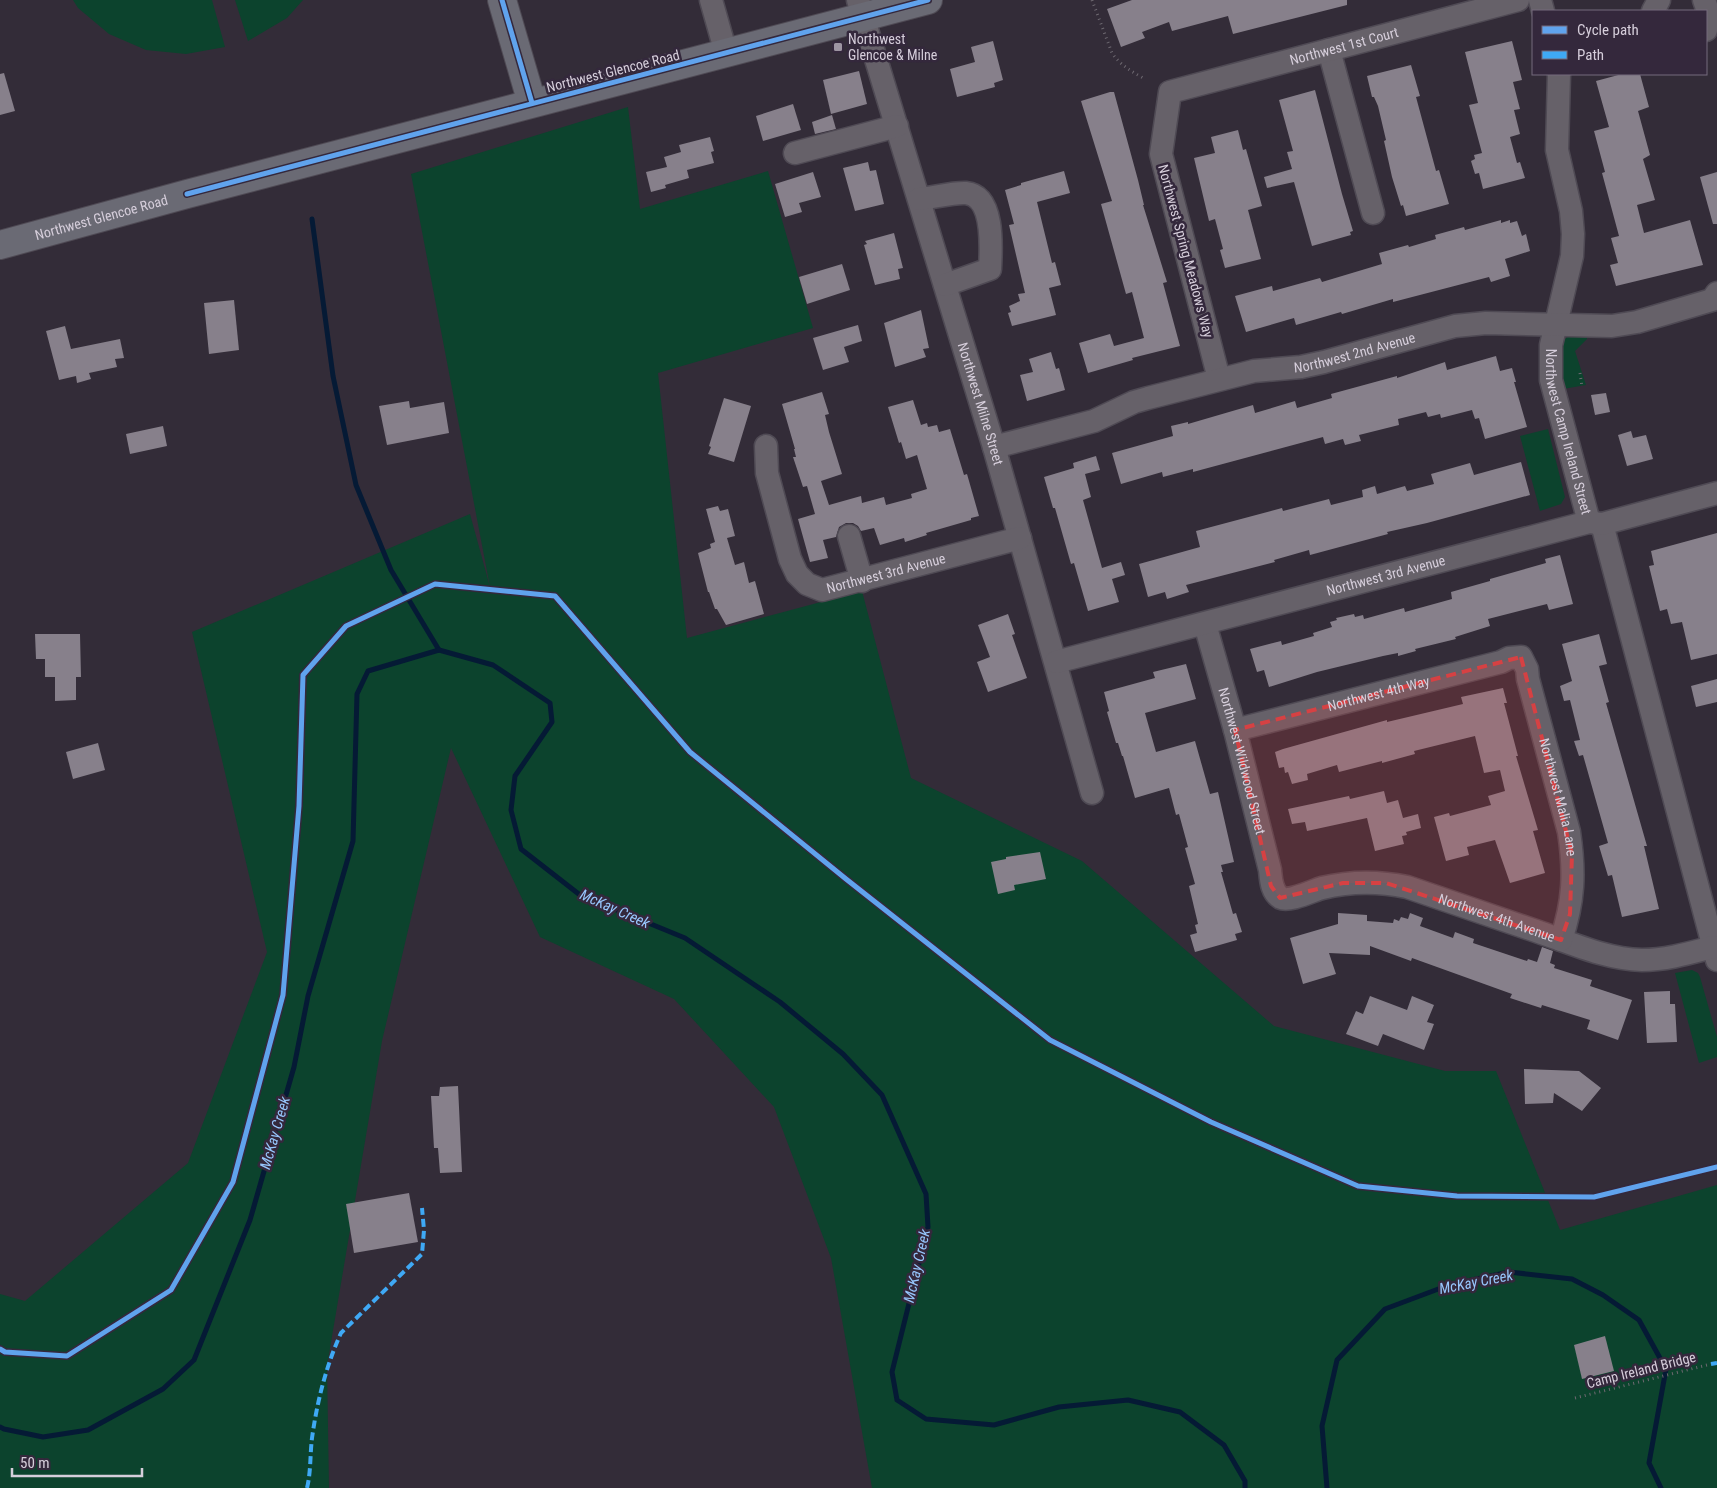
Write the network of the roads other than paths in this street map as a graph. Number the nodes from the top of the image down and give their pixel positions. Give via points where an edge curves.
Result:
1 (502, 0) edge
2 (711, 0) edge
3 (928, 0) edge
4 (1518, 0) edge
5 (1704, 0) edge
6 (860, 8) edge
7 (1707, 25) edge
8 (1328, 50) junction
9 (726, 53) junction
10 (1559, 75) edge
11 (1170, 92) joint
12 (532, 103) junction
13 (897, 126) junction
14 (795, 153) dead end
15 (919, 199) junction
16 (1373, 213) dead end
17 (0, 245) edge
18 (945, 285) junction
19 (1717, 294) edge
20 (1555, 324) junction
21 (1219, 379) junction
22 (766, 446) dead end
23 (994, 446) junction
24 (1717, 493) edge
25 (1595, 523) junction
26 (850, 536) dead end
27 (1020, 538) junction
28 (862, 581) junction
29 (1205, 624) junction
30 (1521, 657) joint
31 (1056, 662) junction
32 (1235, 730) junction
33 (1092, 793) dead end
34 (1280, 898) joint
35 (1561, 940) junction
36 (1715, 954) edge

1 - 12 main road
2 - 9 street
3 - 6 main road, Northwest Glencoe Road
4 - 8 street, Northwest 1st Court
5 - 7 street via 1709,14
6 - 9 main road, Northwest Glencoe Road
6 - 13 street, Northwest Milne Street
8 - 11 street, Northwest 1st Court
8 - 16 street
9 - 12 main road, Northwest Glencoe Road
10 - 20 street, Northwest Camp Ireland Street via 1557,150 1573,234 1572,256
11 - 21 street, Northwest Spring Meadows Way via 1160,154
12 - 17 main road, Northwest Glencoe Road
13 - 14 street
13 - 15 street, Northwest Milne Street
15 - 18 street, Northwest Milne Street
15 - 18 street via 967,193 978,198 987,212 991,236 990,269
18 - 23 street, Northwest Milne Street
19 - 20 street, Northwest 2nd Avenue via 1712,300 1637,322 1612,326
20 - 21 street, Northwest 2nd Avenue via 1460,325 1324,362
20 - 25 street, Northwest Camp Ireland Street via 1551,380
21 - 23 street, Northwest 2nd Avenue via 1134,402 1094,421
22 - 28 street, Northwest 3rd Avenue via 767,473 797,574 807,584 822,590
23 - 27 street, Northwest Milne Street
24 - 25 street, Northwest 3rd Avenue
25 - 29 street, Northwest 3rd Avenue
25 - 36 street, Northwest Camp Ireland Street
26 - 28 street
27 - 28 street, Northwest 3rd Avenue
27 - 31 street, Northwest Milne Street
29 - 31 street, Northwest 3rd Avenue
29 - 32 street, Northwest Wildwood Street
30 - 32 street, Northwest 4th Way
30 - 35 street, Northwest Malia Lane via 1527,669 1569,832 1574,882 1570,914
31 - 33 street, Northwest Milne Street
32 - 34 street, Northwest Wildwood Street via 1270,870 1271,886
34 - 35 street, Northwest 4th Avenue via 1293,898 1343,883 1386,883 1407,887
35 - 36 street, Northwest 4th Avenue via 1588,951 1620,958 1643,960

